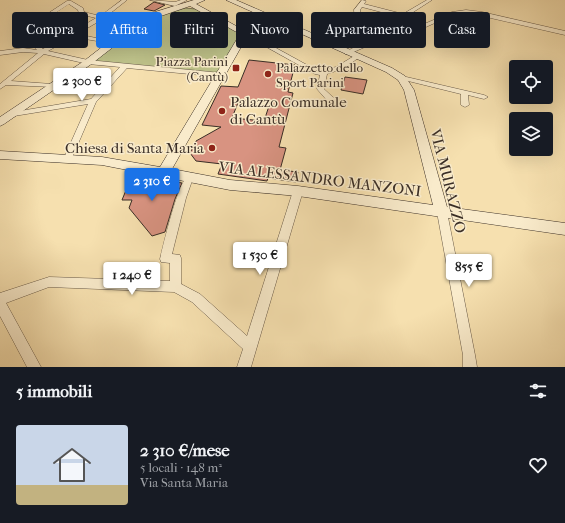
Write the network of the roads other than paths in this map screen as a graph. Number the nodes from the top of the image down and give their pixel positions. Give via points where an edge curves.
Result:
1 (125, 0) edge
2 (152, 0) edge
3 (201, 0) edge
4 (230, 0) edge
5 (365, 0) edge
6 (430, 0) edge
7 (187, 1) edge
8 (360, 5) junction
9 (109, 12) edge
10 (162, 12) edge
11 (357, 12) edge
12 (96, 17) edge
13 (426, 25) edge
14 (236, 28) edge
15 (565, 33) edge
16 (50, 48) edge
17 (106, 48) edge
18 (236, 48) edge
19 (273, 48) edge
20 (360, 48) edge
21 (44, 52) junction
22 (0, 53) edge
23 (352, 55) junction
24 (88, 62) junction
25 (125, 66) junction
26 (324, 72) junction
27 (221, 75) junction
28 (402, 78) junction
29 (2, 85) edge
30 (52, 86) junction
31 (464, 93) junction
32 (484, 97) dead end
33 (93, 101) junction
34 (334, 103) dead end
35 (465, 105) dead end
36 (14, 114) junction
37 (0, 122) edge
38 (0, 156) edge
39 (68, 158) junction
40 (164, 172) junction
41 (188, 178) junction
42 (298, 191) junction
43 (442, 212) junction
44 (565, 229) edge
45 (175, 287) junction
46 (0, 299) edge
47 (0, 304) edge
48 (250, 347) junction
49 (34, 367) edge
50 (244, 367) edge
51 (470, 367) edge

1 - 9 street
2 - 7 street via 174,4
3 - 7 main road
4 - 23 main road
5 - 8 street
6 - 8 street via 404,16
7 - 10 main road
7 - 14 main road
8 - 11 street
12 - 21 street via 81,13 81,8 69,2 18,35
13 - 15 street via 454,13 466,12
16 - 21 street
17 - 24 main road
18 - 27 main road
19 - 26 street via 318,72
20 - 23 street
21 - 22 street via 23,50
21 - 24 street
21 - 29 street
23 - 26 street via 343,66
23 - 28 main road
24 - 25 street
24 - 30 main road
25 - 27 street
25 - 33 street
26 - 34 street via 320,89
27 - 40 main road
28 - 31 street
28 - 43 main road, VIA MURAZZO via 412,100
29 - 30 street
30 - 36 main road
31 - 32 street
31 - 35 street
33 - 36 street
33 - 39 street
36 - 37 main road
38 - 39 main road, VIA ALESSANDRO MANZONI
39 - 40 main road, VIA ALESSANDRO MANZONI
40 - 41 main road, VIA ALESSANDRO MANZONI
41 - 42 main road, VIA ALESSANDRO MANZONI via 230,185
41 - 45 street via 165,259 176,258
42 - 43 main road, VIA ALESSANDRO MANZONI
42 - 48 street
43 - 44 main road, VIA ALESSANDRO MANZONI
43 - 51 street, VIA MURAZZO via 470,355
45 - 46 street via 49,282
45 - 48 street via 196,298
47 - 49 street
48 - 50 street

